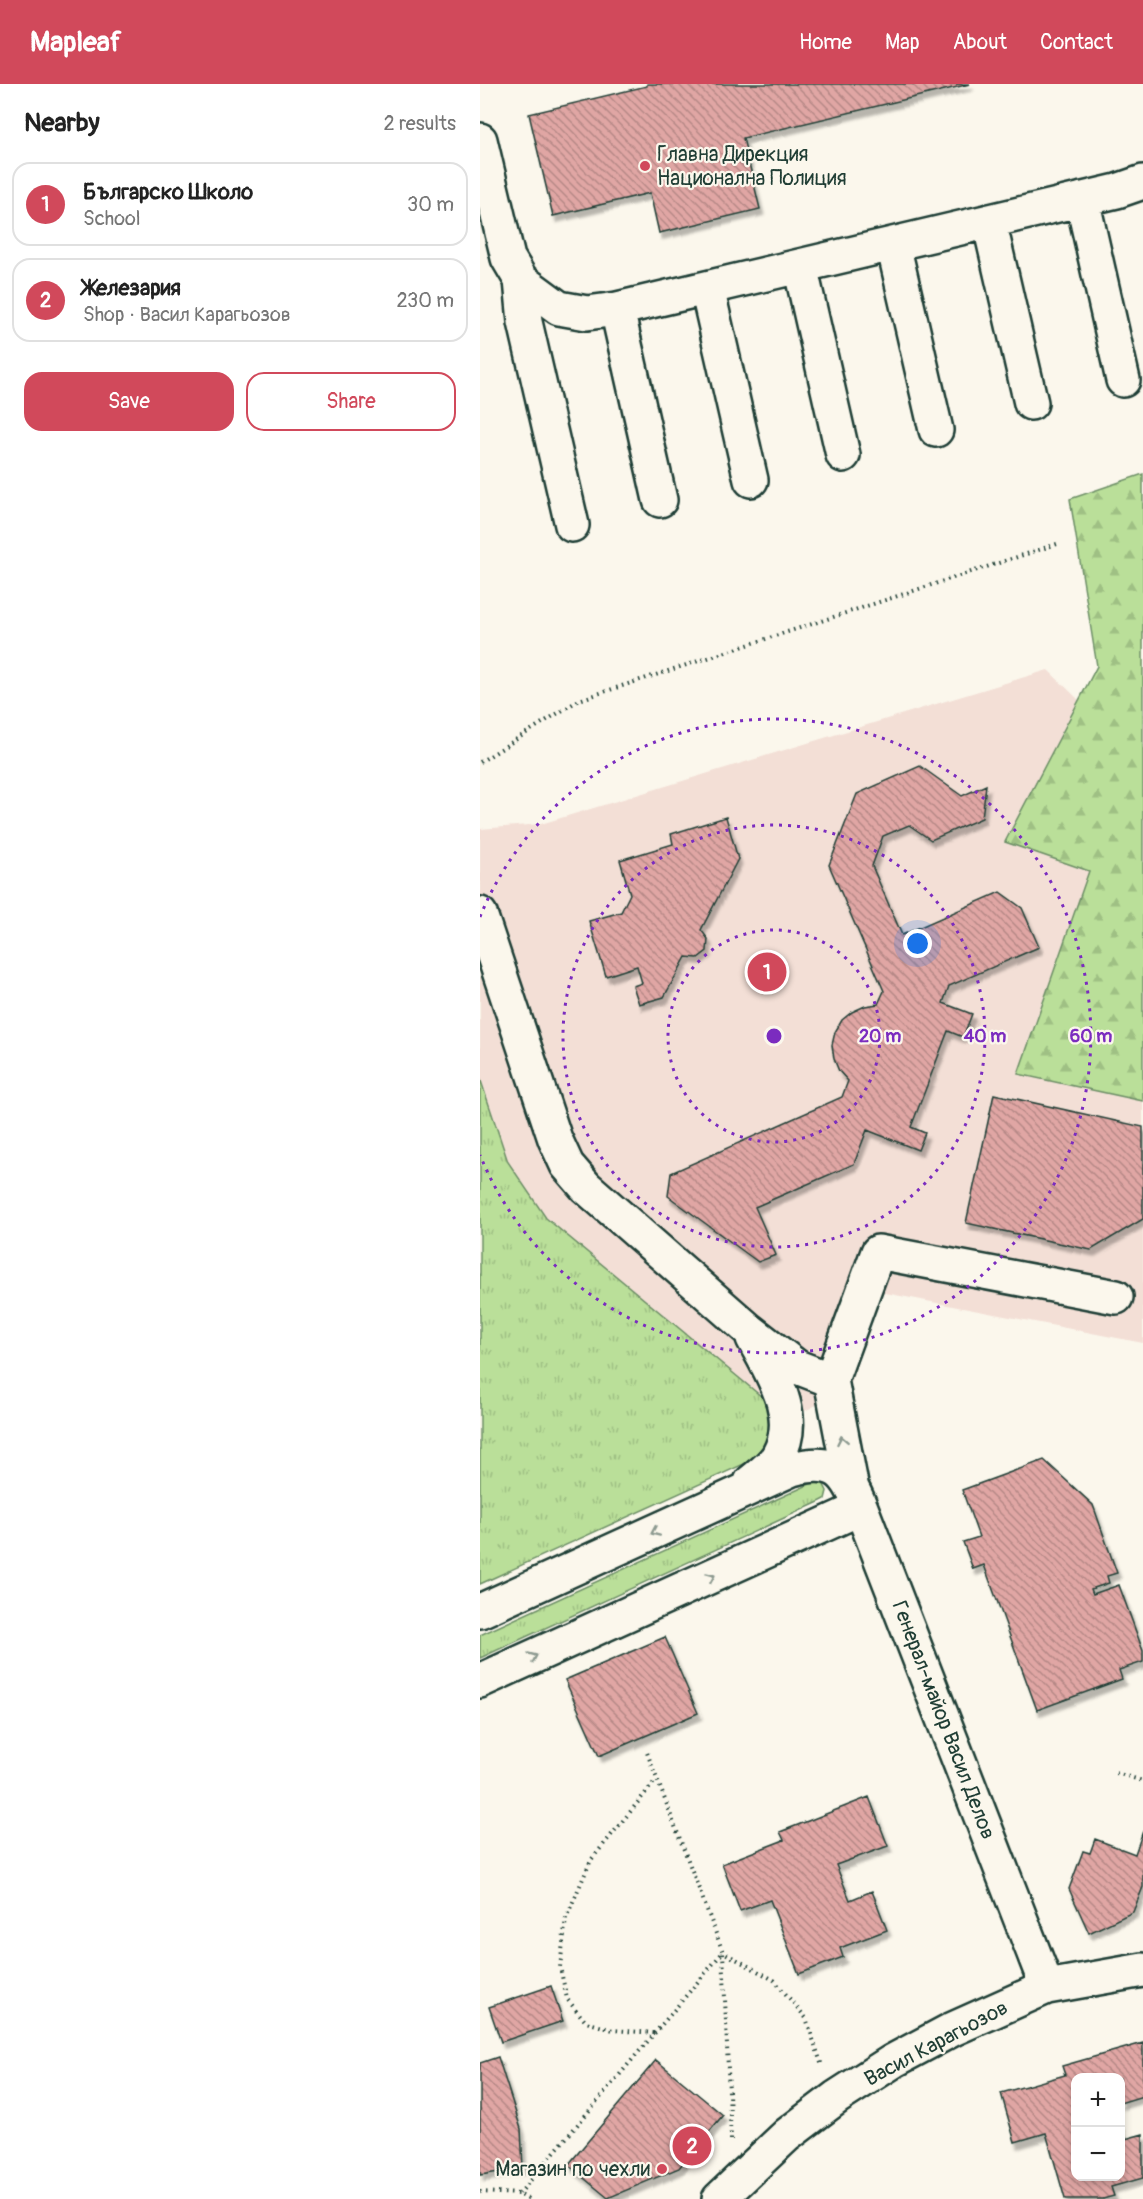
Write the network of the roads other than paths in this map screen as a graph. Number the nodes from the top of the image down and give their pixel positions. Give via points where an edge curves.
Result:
1 (480, 140) edge
2 (1143, 182) edge
3 (1082, 199) junction
4 (989, 221) junction
5 (893, 244) junction
6 (800, 266) junction
7 (521, 280) junction
8 (707, 288) junction
9 (616, 309) junction
10 (1123, 380) dead end
11 (1031, 403) dead end
12 (936, 430) dead end
13 (843, 455) dead end
14 (751, 480) dead end
15 (660, 500) dead end
16 (572, 525) dead end
17 (480, 914) edge
18 (1116, 1297) dead end
19 (748, 1329) junction
20 (831, 1380) junction
21 (846, 1486) junction
22 (739, 1493) junction
23 (480, 1611) edge
24 (480, 1681) edge
25 (1143, 1970) edge
26 (1047, 1987) junction
27 (726, 2192) edge

1 - 7 street via 508,258
2 - 3 street
3 - 4 street
3 - 10 street
4 - 5 street
4 - 11 street
5 - 6 street
5 - 12 street
6 - 8 street
6 - 13 street
7 - 9 street via 559,308 587,313
7 - 16 street via 525,322
8 - 9 street
8 - 14 street
9 - 15 street
17 - 19 street via 567,1165 586,1187
18 - 20 street via 878,1252
19 - 20 street via 797,1366
19 - 22 street via 786,1409 786,1435 777,1458
21 -> 20 street, Генерал-майор Васил Делов
21 - 22 street via 810,1465
24 -> 21 street
21 - 26 street, Генерал-майор Васил Делов
22 -> 23 street
25 - 26 street, Васил Карагьозов
26 - 27 street, Васил Карагьозов via 893,2061 787,2135

